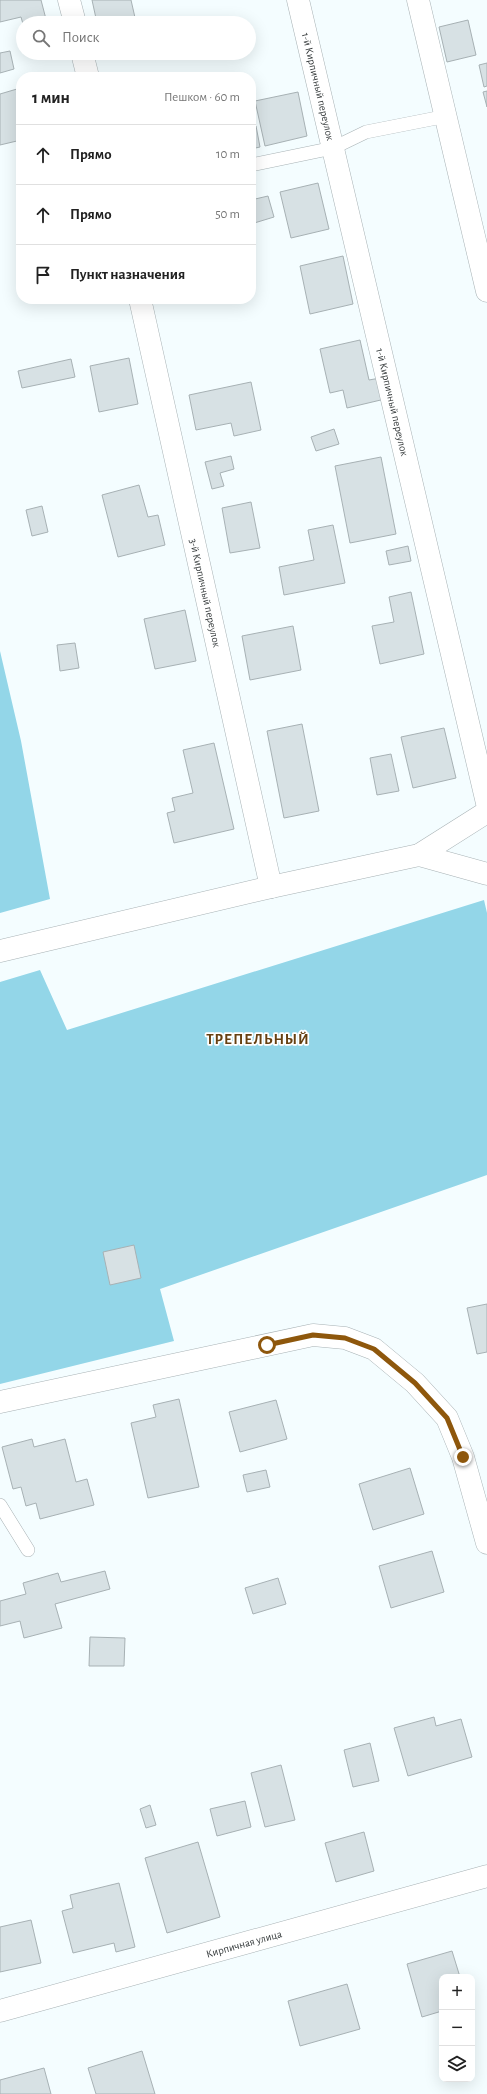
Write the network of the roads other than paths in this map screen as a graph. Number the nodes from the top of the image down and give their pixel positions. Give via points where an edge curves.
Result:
1 (69, 0) edge
2 (298, 0) edge
3 (418, 0) edge
4 (73, 16) edge
5 (84, 60) edge
6 (87, 72) edge
7 (447, 116) junction
8 (333, 148) junction
9 (256, 164) edge
10 (487, 291) edge
11 (141, 304) edge
12 (487, 803) edge
13 (487, 812) edge
14 (419, 855) junction
15 (487, 874) edge
16 (271, 887) junction
17 (0, 951) edge
18 (0, 1402) edge
19 (0, 1505) edge
20 (487, 1543) edge
21 (28, 1550) dead end
22 (487, 1876) edge
23 (0, 2011) edge

1 - 4 street
2 - 8 street, 1-й Кирпичный переулок
3 - 7 street
5 - 6 street
7 - 8 lane via 366,132
7 - 10 street
8 - 9 lane
8 - 12 street, 1-й Кирпичный переулок
11 - 16 street, 3-й Кирпичный переулок
13 - 14 street
14 - 15 street
14 - 16 street
16 - 17 street
18 - 20 street via 313,1335 345,1338 374,1349 415,1383 447,1418 463,1457
19 - 21 lane
22 - 23 street, Кирпичная улица

